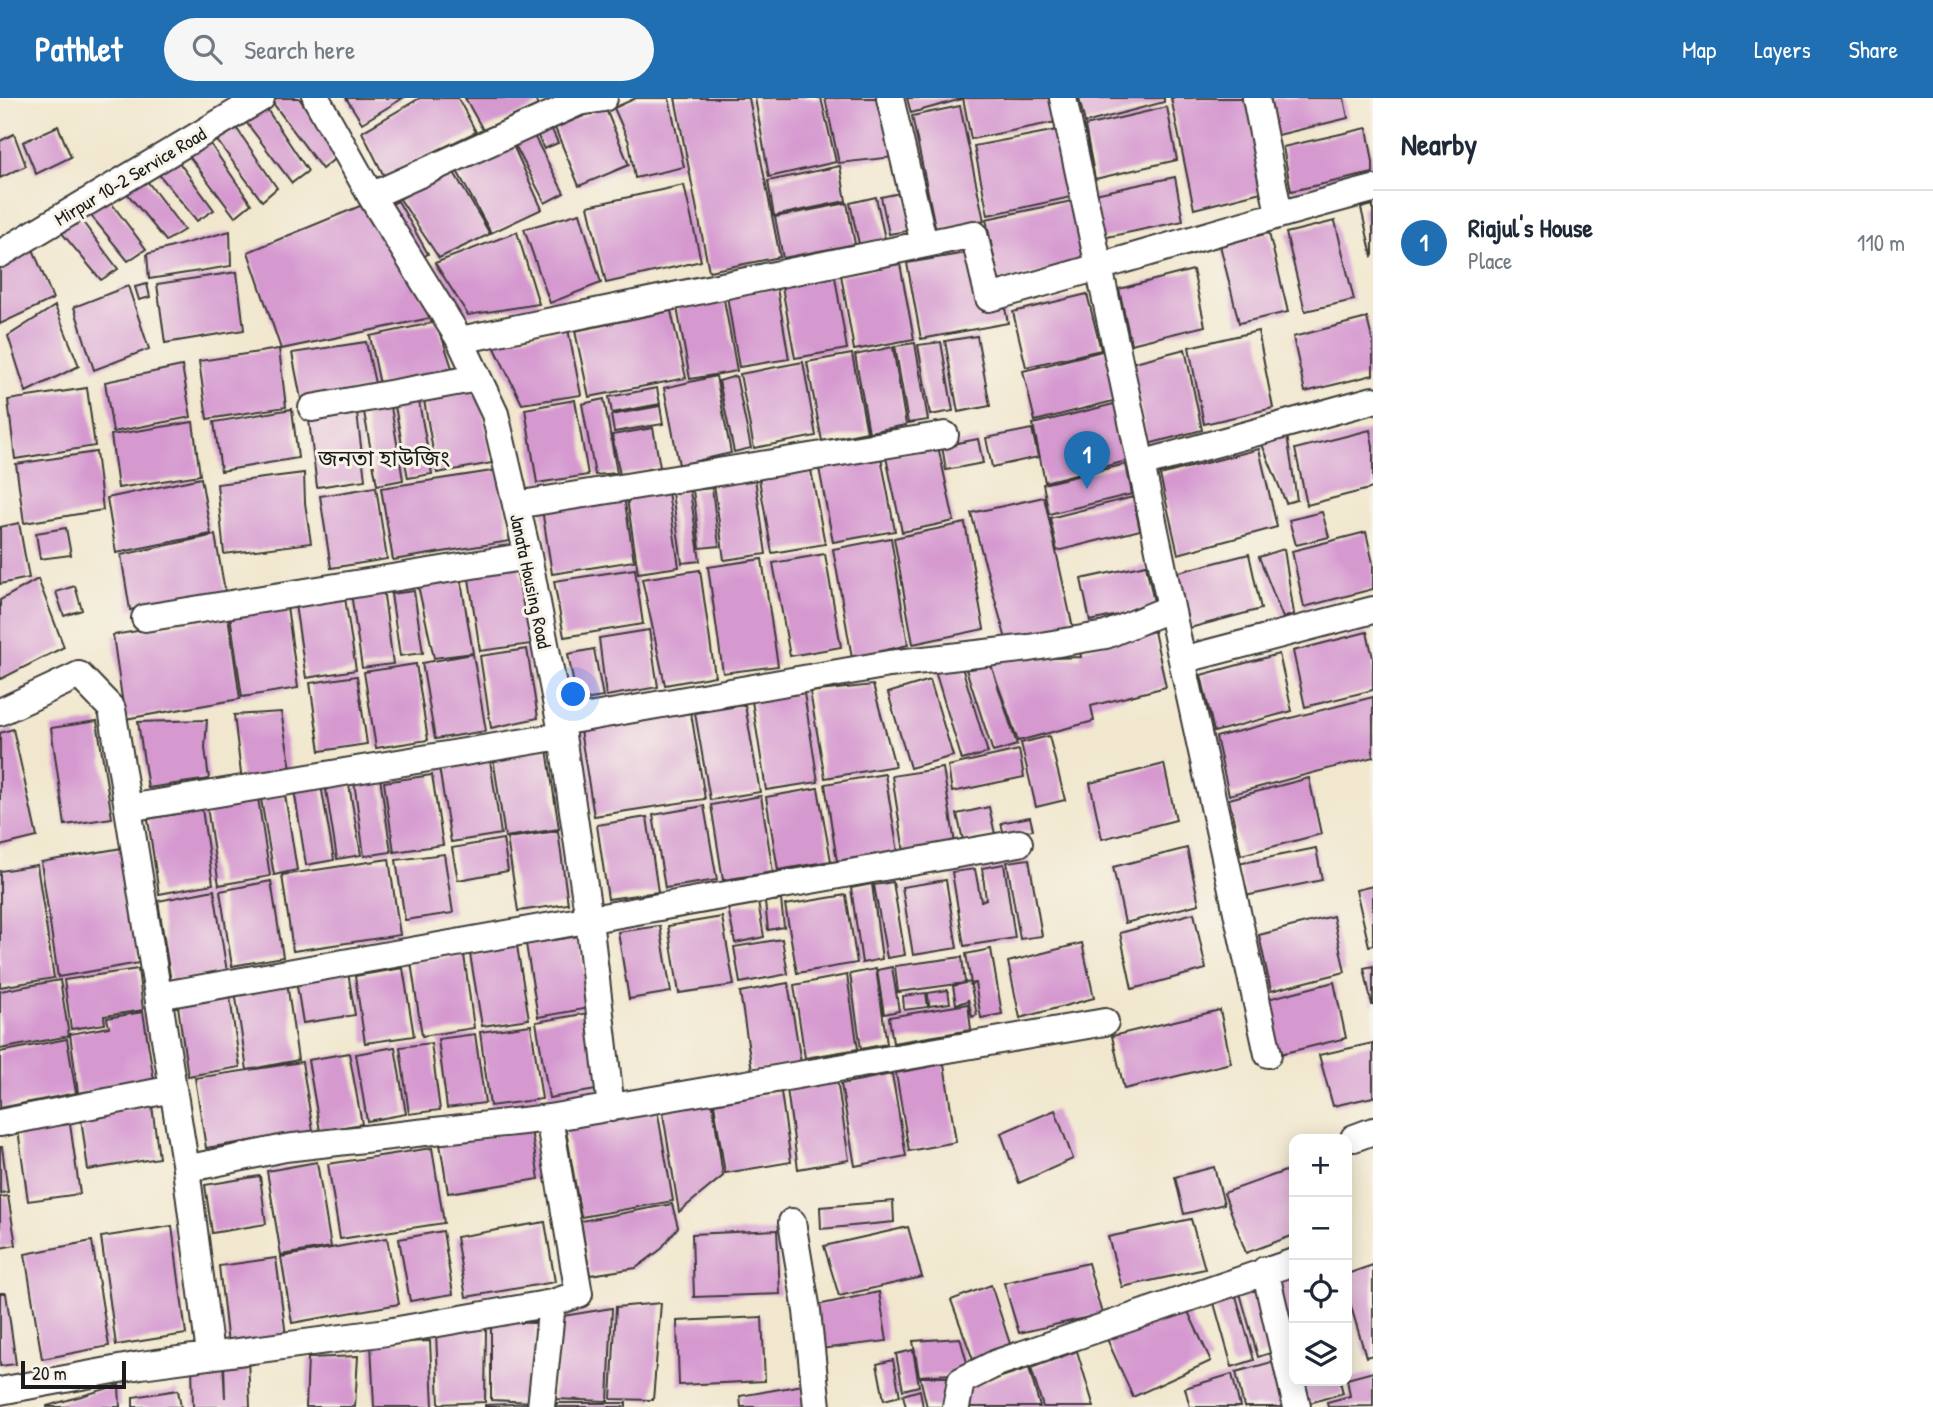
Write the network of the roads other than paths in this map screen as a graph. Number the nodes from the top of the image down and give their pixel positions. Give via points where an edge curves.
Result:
1 (261, 98) edge
2 (316, 98) edge
3 (604, 98) edge
4 (890, 98) edge
5 (1063, 98) edge
6 (1256, 98) edge
7 (1373, 189) edge
8 (371, 196) junction
9 (1279, 214) junction
10 (924, 244) junction
11 (0, 254) edge
12 (1100, 268) junction
13 (460, 340) junction
14 (478, 378) junction
15 (1373, 400) edge
16 (312, 408) dead end
17 (945, 435) dead end
18 (1141, 464) junction
19 (516, 505) junction
20 (528, 556) junction
21 (1171, 608) junction
22 (1373, 610) edge
23 (145, 618) dead end
24 (1182, 660) junction
25 (0, 712) edge
26 (560, 729) junction
27 (128, 808) junction
28 (1019, 843) dead end
29 (589, 920) junction
30 (158, 996) junction
31 (1105, 1022) dead end
32 (1268, 1054) dead end
33 (173, 1089) junction
34 (611, 1108) junction
35 (549, 1118) junction
36 (0, 1123) edge
37 (186, 1169) junction
38 (792, 1222) dead end
39 (1289, 1263) edge
40 (1265, 1270) junction
41 (552, 1303) junction
42 (210, 1354) junction
43 (0, 1391) edge
44 (541, 1407) edge
45 (817, 1407) edge
46 (956, 1407) edge
47 (1297, 1407) edge

1 - 11 street, Mirpur 10-2 Service Road
2 - 8 street, Janata Housing Road
3 - 8 street via 579,102
4 - 10 street
5 - 12 street
6 - 9 street
7 - 9 street
8 - 13 street, Janata Housing Road
9 - 12 street
10 - 12 street via 974,234 989,298
10 - 13 street
12 - 18 street
13 - 14 street, Janata Housing Road
14 - 16 street
14 - 19 street, Janata Housing Road via 495,414
15 - 18 street
17 - 19 street
18 - 21 street
19 - 20 street, Janata Housing Road
20 - 23 street
20 - 26 street, Janata Housing Road
21 - 24 street
21 - 26 street via 1106,635 889,664
22 - 24 street
24 - 32 street
25 - 27 street via 79,675 112,709
26 - 27 street
26 - 29 street, Janata Housing Road
27 - 30 street
28 - 29 street
29 - 30 street
29 - 34 street, Janata Housing Road
30 - 33 street
31 - 34 street
33 - 36 street
33 - 37 street
34 - 35 street
35 - 37 street via 285,1148
35 - 41 street via 579,1294
37 - 42 street
38 - 45 street
39 - 40 street
40 - 46 street via 997,1363 961,1381
40 - 47 street
41 - 42 street via 387,1332
41 - 44 street
42 - 43 street

